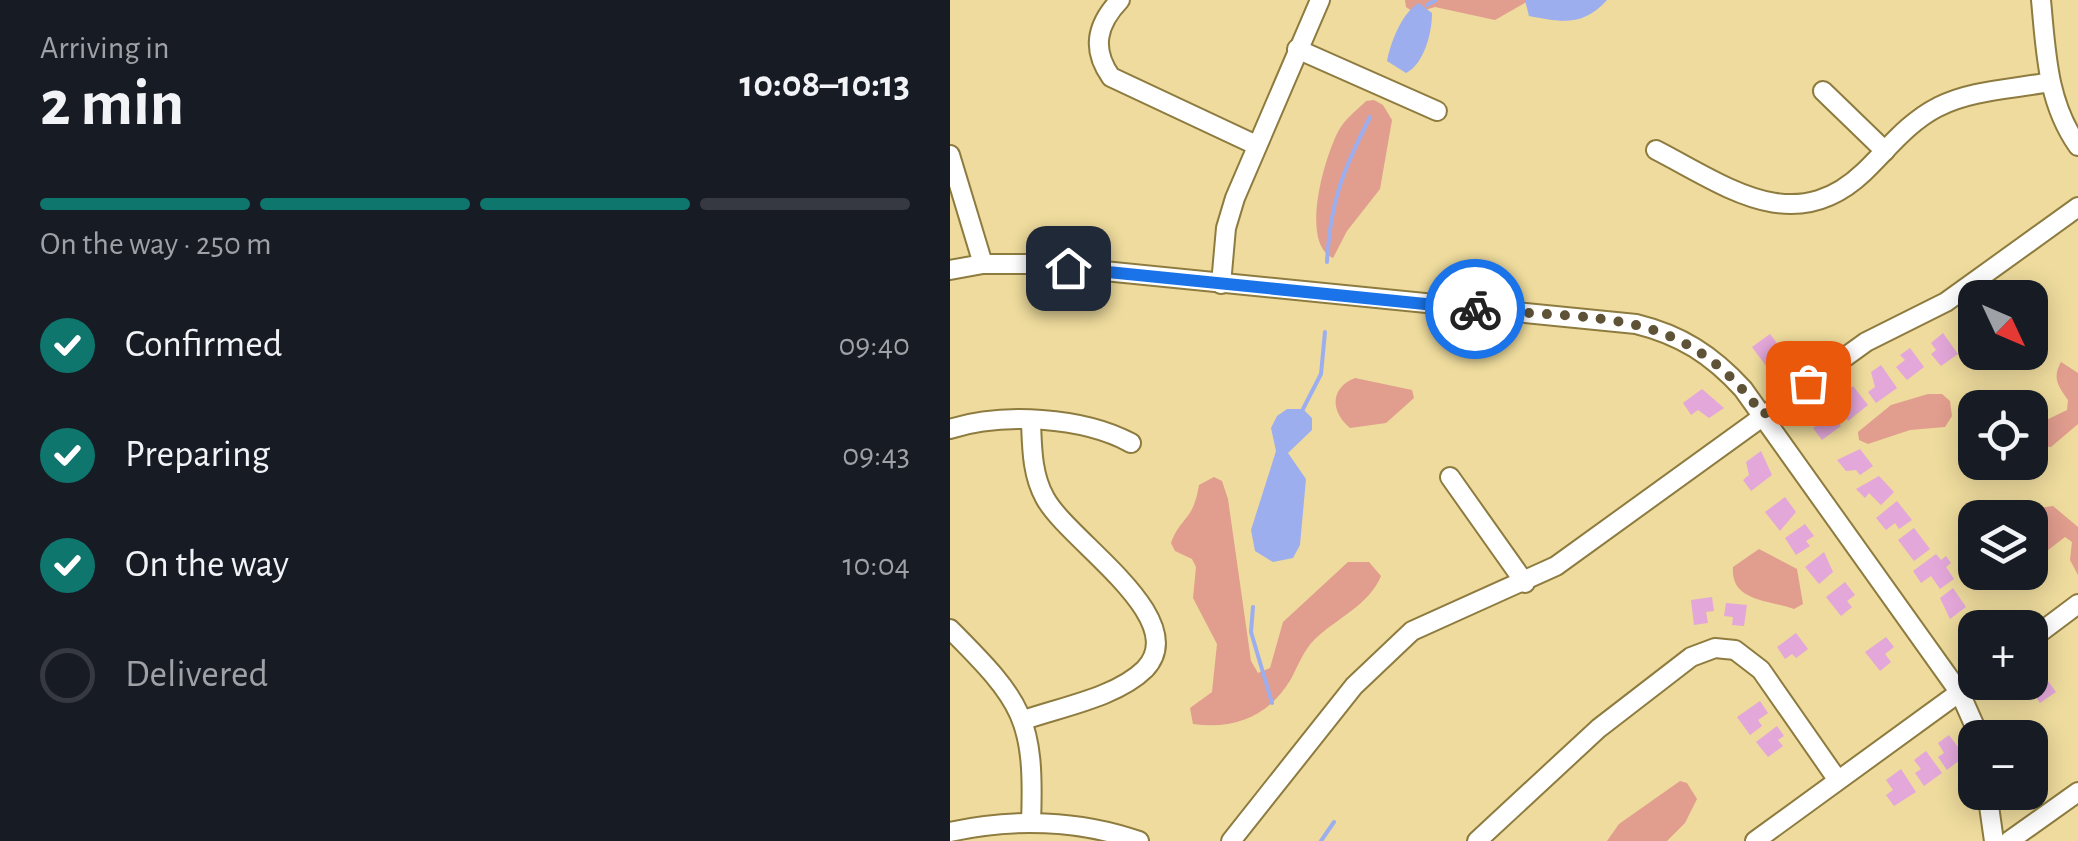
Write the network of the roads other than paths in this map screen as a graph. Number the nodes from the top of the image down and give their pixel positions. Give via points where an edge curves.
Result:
1 (1120, 0) edge
2 (1320, 0) edge
3 (2041, 0) edge
4 (1297, 49) junction
5 (2050, 82) junction
6 (1823, 91) dead end
7 (1438, 110) dead end
8 (1256, 145) junction
9 (2078, 146) edge
10 (1656, 150) dead end
11 (1885, 151) junction
12 (950, 154) edge
13 (2078, 207) edge
14 (984, 264) junction
15 (950, 270) edge
16 (1221, 284) junction
17 (1763, 415) junction
18 (1031, 422) junction
19 (950, 429) edge
20 (1132, 443) dead end
21 (1450, 477) dead end
22 (1525, 583) junction
23 (2078, 604) edge
24 (2048, 626) edge
25 (950, 629) edge
26 (1958, 674) edge
27 (1958, 694) edge
28 (1024, 720) junction
29 (1837, 780) junction
30 (2078, 792) edge
31 (1990, 810) edge
32 (1031, 823) junction
33 (950, 832) edge
34 (1140, 841) edge
35 (1231, 841) edge
36 (1477, 841) edge
37 (1754, 841) edge
38 (1994, 841) edge
39 (2009, 841) edge

1 - 8 street via 1098,34 1111,78
2 - 4 street
3 - 5 street
4 - 7 street
4 - 8 street
5 - 9 street via 2057,111
5 - 11 street via 1950,101 1920,117
6 - 11 street
8 - 16 street via 1226,228
10 - 11 street via 1753,198 1796,206 1845,189
12 - 14 street
13 - 17 street via 1968,287 1866,342
14 - 15 street
14 - 16 street
16 - 17 street via 1636,324 1698,348
17 - 22 street
17 - 26 street
18 - 19 street
18 - 20 street via 1104,430
18 - 28 street via 1044,497 1066,530 1141,602 1158,637 1152,659 1135,677
21 - 22 street
22 - 35 street via 1447,612 1384,652
23 - 24 street
25 - 28 street via 998,678
27 - 29 street
28 - 32 street via 1034,760
29 - 36 street via 1761,670 1728,648 1706,649 1562,761
29 - 37 street
30 - 39 street
31 - 38 street
32 - 33 street
32 - 34 street

